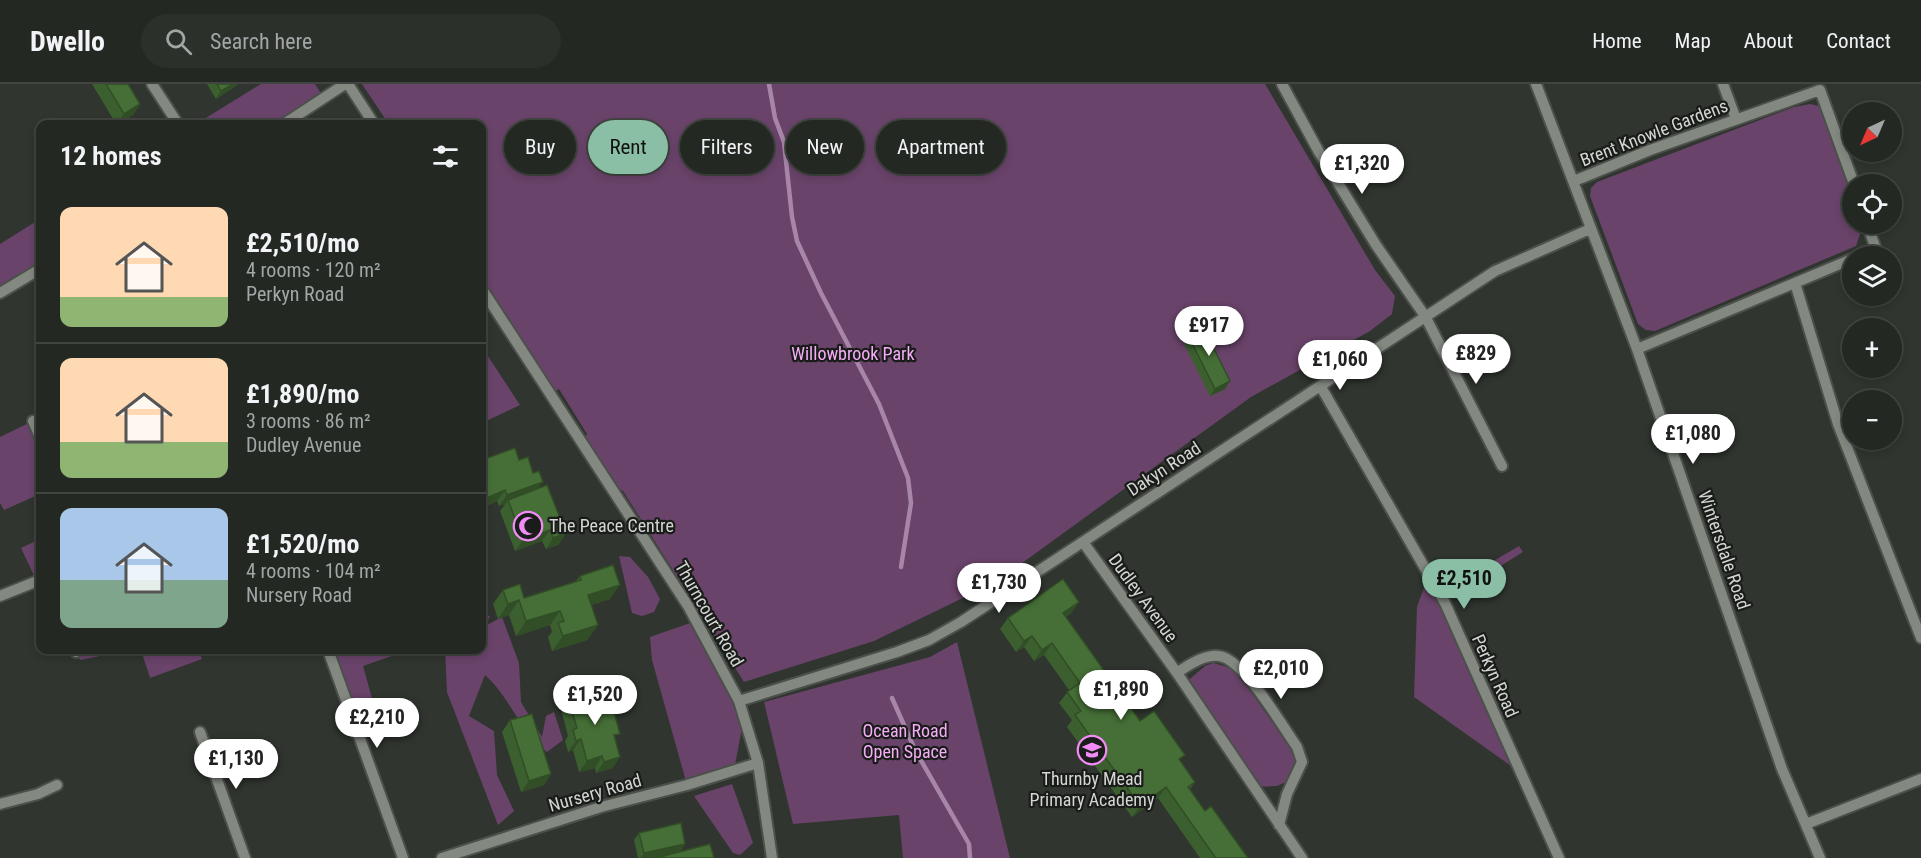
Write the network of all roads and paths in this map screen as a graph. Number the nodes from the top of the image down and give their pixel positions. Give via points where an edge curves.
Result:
1 (152, 84) edge
2 (347, 84) edge
3 (1282, 84) edge
4 (1536, 84) edge
5 (1723, 84) edge
6 (1736, 119) junction
7 (175, 120) edge
8 (290, 120) edge
9 (371, 120) edge
10 (1850, 174) edge
11 (1574, 181) junction
12 (1590, 229) junction
13 (1842, 263) edge
14 (36, 271) edge
15 (1795, 283) junction
16 (0, 293) edge
17 (486, 295) edge
18 (1425, 316) junction
19 (1637, 349) junction
20 (1321, 387) junction
21 (33, 421) dead end
22 (36, 428) edge
23 (1502, 466) dead end
24 (1083, 542) junction
25 (36, 582) edge
26 (0, 596) edge
27 (1921, 638) edge
28 (329, 654) edge
29 (1177, 673) junction
30 (739, 701) junction
31 (395, 721) dead end
32 (200, 732) dead end
33 (356, 733) junction
34 (758, 763) junction
35 (1921, 779) edge
36 (57, 785) dead end
37 (0, 804) edge
38 (1806, 824) junction
39 (1279, 825) junction
40 (245, 858) edge
41 (403, 858) edge
42 (442, 858) edge
43 (772, 858) edge
44 (1302, 858) edge
45 (1558, 858) edge
46 (1820, 858) edge

1 - 7 street
2 - 8 street
2 - 9 street
3 - 18 street via 1376,246
4 - 11 street, Wintersdale Road
5 - 6 street
6 - 10 street, Brent Knowle Gardens via 1820,90
6 - 11 street, Brent Knowle Gardens
11 - 12 street, Wintersdale Road
12 - 18 street, Dakyn Road via 1495,271
12 - 19 street, Wintersdale Road
13 - 15 street
14 - 16 street
15 - 19 street
15 - 27 street via 1838,424
17 - 30 street, Thurncourt Road via 688,606
18 - 20 street, Dakyn Road
18 - 23 street
19 - 38 street, Wintersdale Road via 1782,769
20 - 24 street, Dakyn Road
20 - 45 street, Perkyn Road via 1445,603
21 - 22 street
24 - 29 street, Dudley Avenue
24 - 30 street, Dakyn Road via 929,640
25 - 26 street
28 - 33 street
29 - 39 street, Dudley Avenue
29 - 39 street via 1193,662 1219,656 1236,663 1297,747 1302,762 1287,794
30 - 34 street, Thurncourt Road
31 - 33 street
32 - 40 street
33 - 41 street
34 - 42 street, Nursery Road via 601,807
34 - 43 street, Thurncourt Road
35 - 38 street
36 - 37 street
38 - 46 street, Wintersdale Road
39 - 44 street, Dudley Avenue

